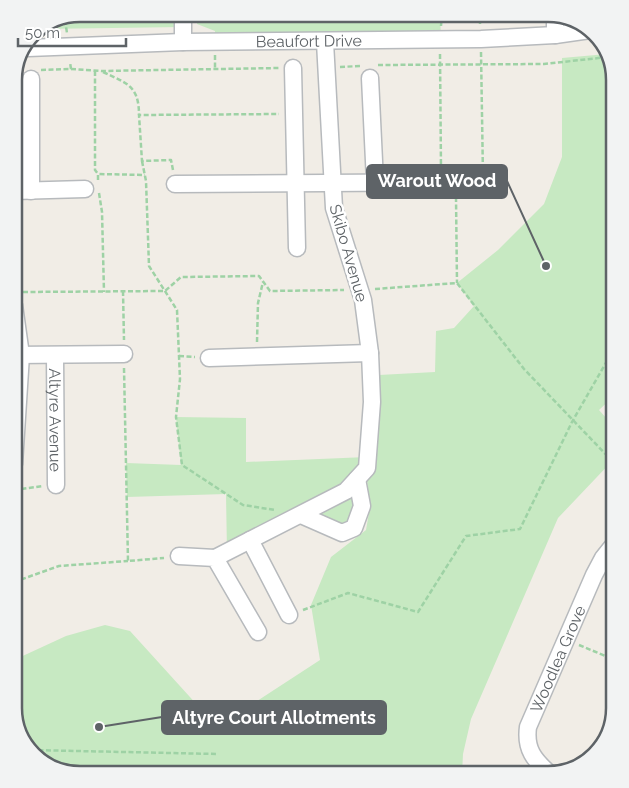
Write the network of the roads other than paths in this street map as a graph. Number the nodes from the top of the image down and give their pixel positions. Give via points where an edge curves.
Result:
1 (183, 23) edge
2 (555, 23) edge
3 (579, 32) edge
4 (555, 35) junction
5 (183, 42) junction
6 (325, 42) junction
7 (33, 48) edge
8 (293, 68) road end
9 (368, 70) road end
10 (32, 79) dead end
11 (375, 182) junction
12 (455, 182) road end
13 (331, 183) junction
14 (175, 184) road end
15 (296, 184) junction
16 (94, 187) road end
17 (23, 191) edge
18 (31, 191) junction
19 (297, 248) dead end
20 (370, 353) junction
21 (124, 354) road end
22 (23, 355) edge
23 (55, 356) junction
24 (209, 358) dead end
25 (357, 479) junction
26 (56, 485) road end
27 (301, 515) junction
28 (250, 540) junction
29 (606, 555) edge
30 (179, 556) road end
31 (214, 558) junction
32 (289, 615) road end
33 (258, 632) dead end
34 (542, 766) edge

1 - 5 street
2 - 4 street
3 - 4 street, Beaufort Drive
4 - 6 street, Beaufort Drive
5 - 6 street, Beaufort Drive
5 - 7 street, Beaufort Drive
6 - 13 street, Skibo Avenue
8 - 15 street
9 - 11 street
10 - 18 street
11 - 12 street, Skibo Avenue
11 - 13 street, Skibo Avenue
13 - 15 street, Skibo Avenue
13 - 20 street, Skibo Avenue via 334,208 363,300
14 - 15 street, Skibo Avenue
15 - 19 street
16 - 18 street
17 - 18 street
20 - 24 street
20 - 25 street, Skibo Avenue via 372,402 367,468
21 - 23 street, Altyre Avenue
22 - 23 street, Altyre Avenue
23 - 26 street, Altyre Avenue
25 - 27 street, Skibo Avenue via 346,491
25 - 27 street via 362,506 354,528 342,533
27 - 28 street, Skibo Avenue
28 - 31 street, Skibo Avenue
28 - 32 street
29 - 34 street, Woodlea Grove via 594,575 528,727 528,749
30 - 31 street
31 - 33 street

